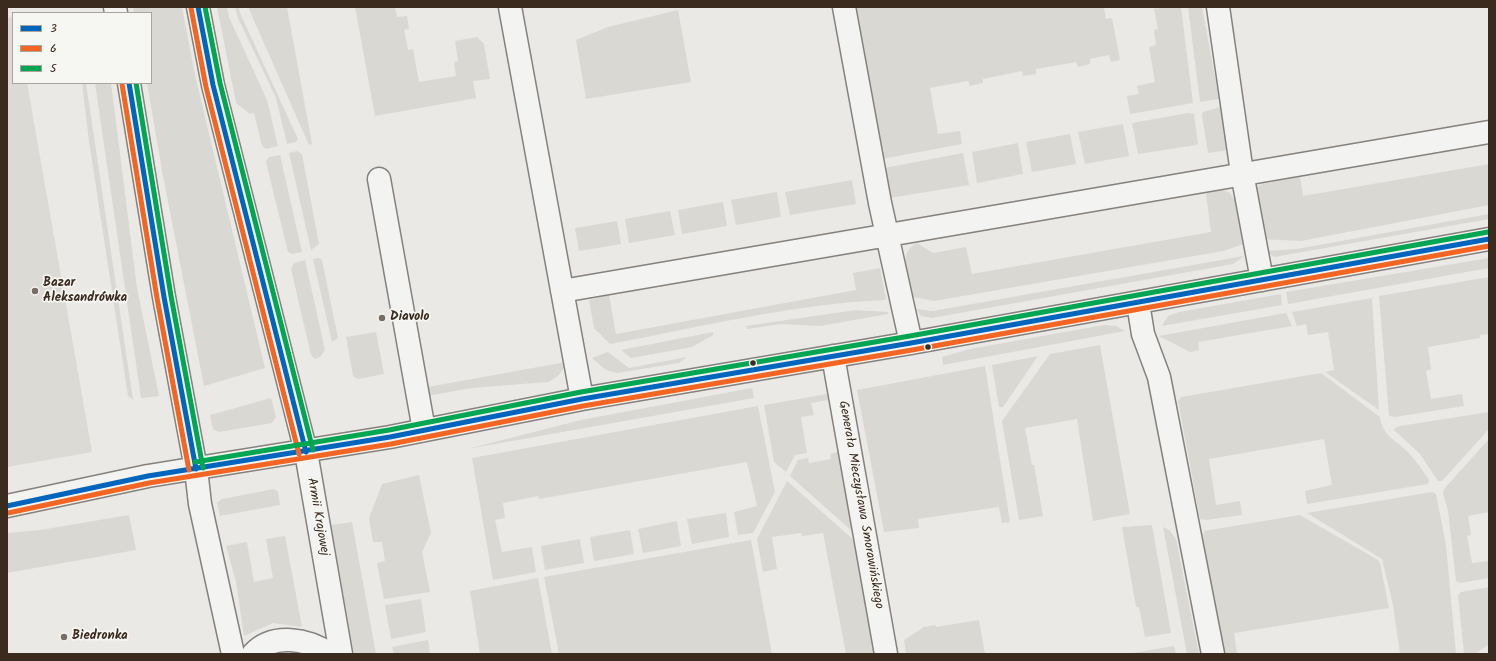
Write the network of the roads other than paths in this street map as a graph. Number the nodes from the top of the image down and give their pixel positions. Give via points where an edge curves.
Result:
1 (198, 7) edge
2 (510, 7) edge
3 (844, 7) edge
4 (1218, 7) edge
5 (129, 84) edge
6 (1489, 132) edge
7 (1242, 173) junction
8 (380, 179) dead end
9 (888, 236) junction
10 (1489, 239) edge
11 (1262, 280) junction
12 (562, 291) junction
13 (1138, 303) junction
14 (911, 343) junction
15 (833, 356) junction
16 (582, 400) junction
17 (424, 430) junction
18 (306, 452) junction
19 (196, 468) junction
20 (7, 506) edge
21 (233, 654) edge
22 (253, 654) edge
23 (330, 654) edge
24 (341, 654) edge
25 (886, 654) edge
26 (1213, 654) edge

1 - 18 street, Armii Krajowej via 213,85
2 - 12 street
3 - 9 street
4 - 7 street
5 - 19 street via 164,297
6 - 7 street
7 - 9 street
7 - 11 street
8 - 17 street
9 - 12 street
9 - 14 street
10 - 11 street
11 - 13 street
12 - 16 street
13 - 14 street
13 - 26 street via 1143,334 1159,377
14 - 15 street
15 - 16 street
15 - 25 street, Generała Mieczysława Smorawińskiego
16 - 17 street
17 - 18 street
18 - 19 street
18 - 24 street, Armii Krajowej
19 - 20 street
19 - 21 street via 204,525
22 - 23 street via 264,645 295,640 305,641

